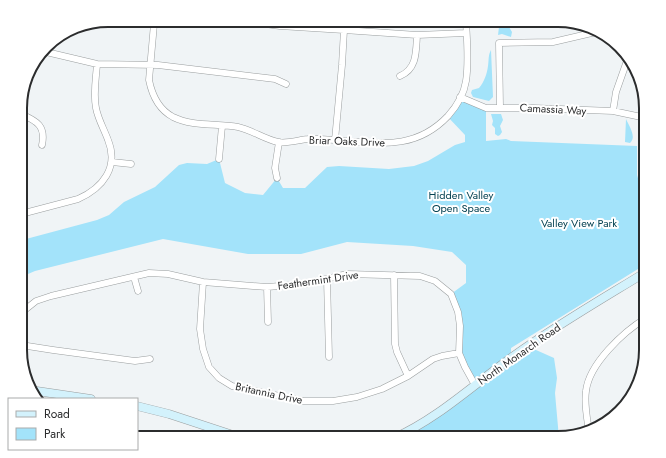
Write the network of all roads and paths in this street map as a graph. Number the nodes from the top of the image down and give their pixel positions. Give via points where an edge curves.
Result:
1 (154, 27) edge
2 (296, 27) edge
3 (466, 27) edge
4 (344, 30) junction
5 (466, 33) junction
6 (590, 33) edge
7 (417, 35) junction
8 (49, 53) edge
9 (97, 64) junction
10 (626, 64) edge
11 (150, 65) junction
12 (400, 76) dead end
13 (286, 84) dead end
14 (460, 97) junction
15 (500, 107) junction
16 (614, 111) junction
17 (27, 116) edge
18 (639, 116) edge
19 (222, 126) junction
20 (335, 140) junction
21 (279, 142) junction
22 (42, 145) dead end
23 (219, 160) dead end
24 (112, 162) junction
25 (131, 164) dead end
26 (277, 178) dead end
27 (27, 212) edge
28 (394, 275) junction
29 (639, 276) edge
30 (134, 277) junction
31 (326, 279) junction
32 (203, 282) junction
33 (267, 287) junction
34 (138, 291) dead end
35 (27, 308) edge
36 (268, 322) dead end
37 (639, 324) edge
38 (27, 346) edge
39 (459, 353) junction
40 (329, 357) dead end
41 (150, 359) dead end
42 (408, 376) junction
43 (475, 385) junction
44 (39, 391) edge
45 (84, 398) edge
46 (138, 406) edge
47 (588, 425) edge
48 (220, 431) edge
49 (408, 431) edge

1 - 11 street, Briar Oaks Drive
2 - 4 street
3 - 5 street, Briar Oaks Drive
4 - 7 street
4 - 20 street
5 - 7 street
5 - 14 street, Briar Oaks Drive via 468,68 466,83
6 - 15 street via 553,42 499,43
7 - 12 street via 414,62 408,73
8 - 9 street
9 - 11 street
9 - 24 street via 94,100 109,142
10 - 16 street via 616,92
11 - 13 street via 275,79
11 - 19 street, Briar Oaks Drive via 151,88 159,106 173,117 184,121
14 - 15 street, Camassia Way via 486,108
14 - 20 street, Briar Oaks Drive via 441,123 419,137 394,143
15 - 16 street, Camassia Way
16 - 18 street, Camassia Way
17 - 22 street via 40,126 44,137
19 - 21 street, Briar Oaks Drive via 239,128
19 - 23 street
20 - 21 street, Briar Oaks Drive
21 - 26 street
24 - 25 street
24 - 27 street via 102,183 87,195
28 - 31 street, Feathermint Drive via 347,274
28 - 39 street, Feathermint Drive via 420,276 435,281 451,294 460,326
28 - 42 street via 395,344
29 - 43 street, North Monarch Road via 550,331
30 - 32 street, Feathermint Drive via 149,273 168,274
30 - 34 street
30 - 35 street, Feathermint Drive via 51,296 36,301
31 - 33 street, Feathermint Drive via 305,284
31 - 40 street
32 - 33 street, Feathermint Drive
32 - 42 street, Britannia Drive via 200,329 202,348 208,367 232,386 303,401 333,401 358,397 382,389
33 - 36 street
37 - 47 street via 618,340 591,375 586,390
38 - 41 street via 135,361
39 - 42 street, Britannia Drive via 433,359
39 - 43 street, Feathermint Drive
43 - 49 street, North Monarch Road via 442,411
44 - 45 street
46 - 48 street

